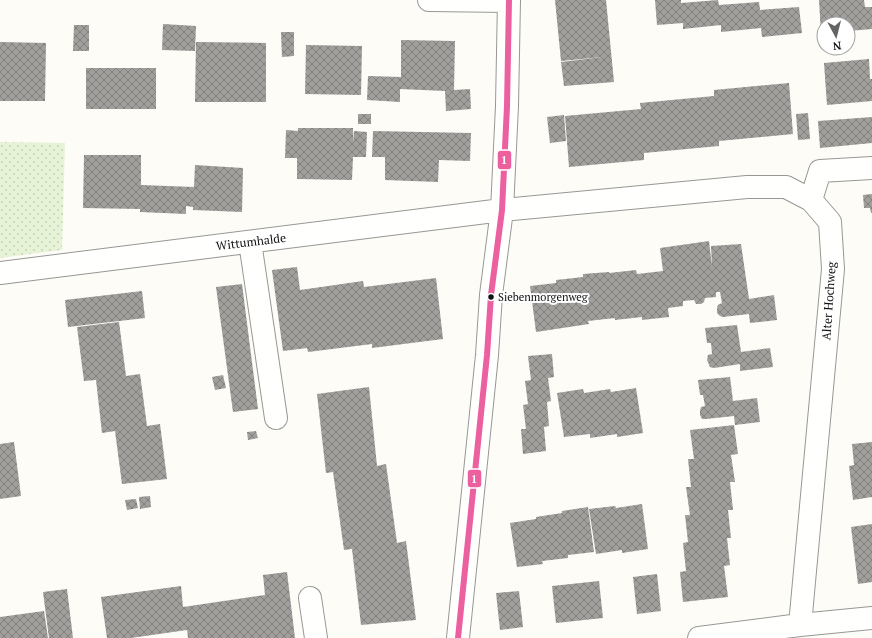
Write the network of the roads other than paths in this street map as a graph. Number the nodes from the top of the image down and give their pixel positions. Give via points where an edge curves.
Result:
1 (429, 0) edge
2 (509, 1) edge
3 (872, 168) edge
4 (811, 200) junction
5 (502, 210) junction
6 (250, 242) junction
7 (0, 273) edge
8 (276, 418) dead end
9 (310, 598) dead end
10 (872, 618) edge
11 (800, 625) junction
12 (316, 638) edge
13 (458, 638) edge
14 (699, 638) edge

1 - 2 street
2 - 5 street
3 - 4 street via 820,171
4 - 5 street, Alter Hochweg via 786,187 747,187
4 - 11 street, Alter Hochweg via 830,222 833,269
5 - 6 street, Wittumhalde
5 - 13 street via 491,295
6 - 7 street, Wittumhalde
6 - 8 street
9 - 12 street
10 - 11 street
11 - 14 street

